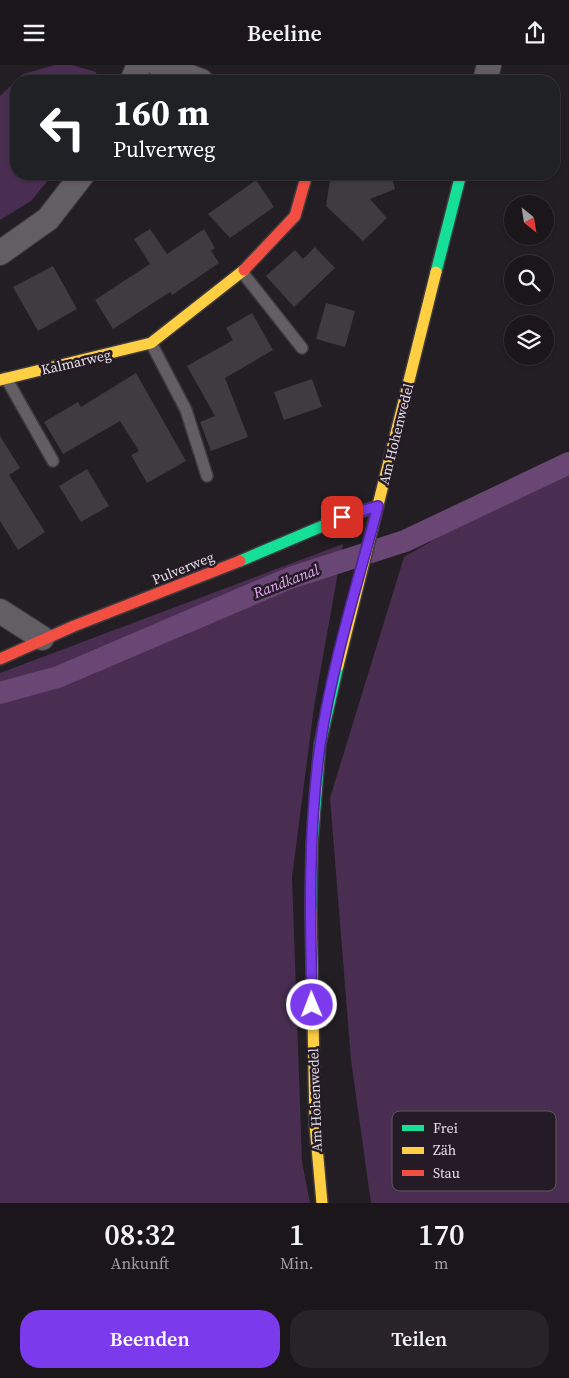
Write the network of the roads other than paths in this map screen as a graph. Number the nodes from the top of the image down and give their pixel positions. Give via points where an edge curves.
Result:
1 (159, 65) edge
2 (185, 75) edge
3 (77, 180) edge
4 (305, 180) edge
5 (460, 180) edge
6 (0, 253) edge
7 (242, 272) junction
8 (151, 343) junction
9 (302, 348) dead end
10 (3, 379) edge
11 (53, 461) dead end
12 (207, 476) dead end
13 (378, 506) junction
14 (0, 611) edge
15 (42, 638) junction
16 (0, 659) edge
17 (322, 1203) edge

1 - 2 street
3 - 6 street via 48,219
4 - 7 street, Kalmarweg via 296,216
5 - 13 street, Am Hohenwedel
7 - 8 street, Kalmarweg
7 - 9 lane
8 - 10 street, Kalmarweg
8 - 12 lane via 186,410
10 - 11 lane
13 - 15 street, Pulverweg via 342,517 203,577
13 - 17 street, Am Hohenwedel via 329,697 315,795 311,969 315,1125
14 - 15 street
15 - 16 street, Pulverweg

